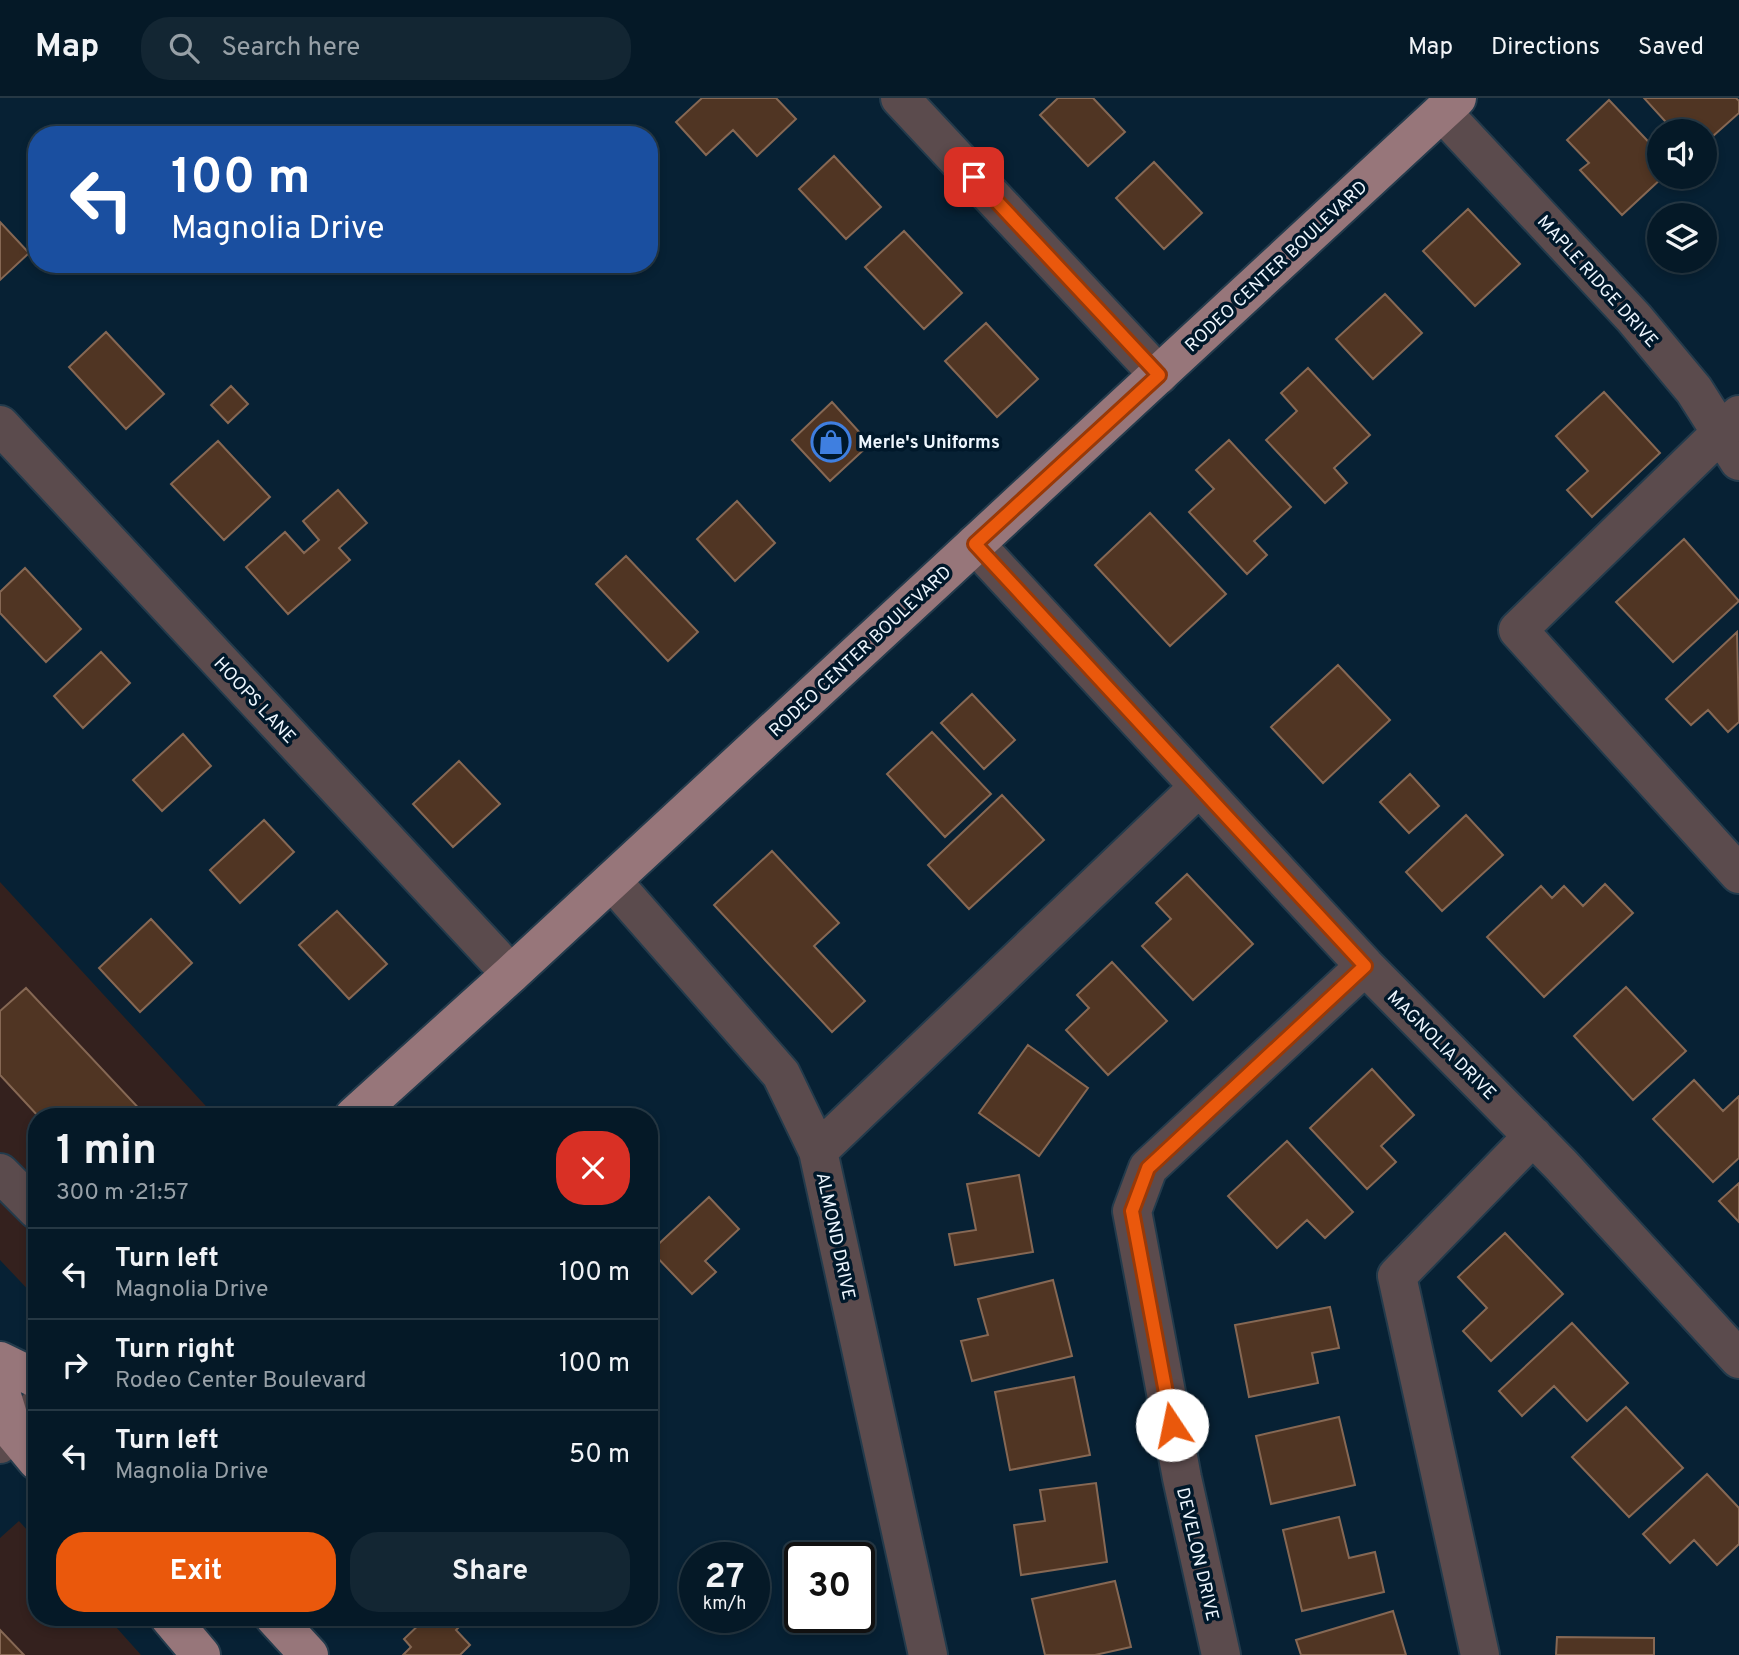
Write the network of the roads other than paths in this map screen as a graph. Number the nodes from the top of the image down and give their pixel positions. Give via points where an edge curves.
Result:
1 (900, 98) edge
2 (1450, 105) edge
3 (1159, 375) junction
4 (0, 425) edge
5 (1733, 436) edge
6 (975, 544) junction
7 (1199, 787) junction
8 (1739, 874) edge
9 (612, 881) junction
10 (1365, 966) junction
11 (511, 975) junction
12 (363, 1108) edge
13 (1533, 1136) junction
14 (818, 1151) junction
15 (0, 1173) edge
16 (28, 1201) edge
17 (1739, 1359) edge
18 (0, 1362) edge
19 (28, 1375) edge
20 (0, 1389) edge
21 (16, 1428) edge
22 (28, 1447) edge
23 (177, 1626) edge
24 (282, 1626) edge
25 (201, 1655) edge
26 (309, 1655) edge
27 (928, 1655) edge
28 (1221, 1655) edge
29 (1480, 1655) edge

1 - 3 street
2 - 3 main road, RODEO CENTER BOULEVARD
2 - 5 street, MAPLE RIDGE DRIVE
3 - 6 main road, RODEO CENTER BOULEVARD
4 - 11 street, HOOPS LANE
5 - 8 street via 1518,630
6 - 7 street, MAGNOLIA DRIVE
6 - 9 main road, RODEO CENTER BOULEVARD
7 - 10 street, MAGNOLIA DRIVE
7 - 14 street
9 - 11 main road, RODEO CENTER BOULEVARD
9 - 14 street, ALMOND DRIVE via 781,1074
10 - 13 street, MAGNOLIA DRIVE
10 - 28 street, DEVELON DRIVE via 1148,1168 1132,1211
11 - 12 main road, RODEO CENTER BOULEVARD
13 - 17 street, MAGNOLIA DRIVE
13 - 29 street via 1397,1276
14 - 27 street, ALMOND DRIVE
15 - 16 street
18 - 19 main road
20 - 21 main road
21 - 22 main road
23 - 25 main road
24 - 26 main road

